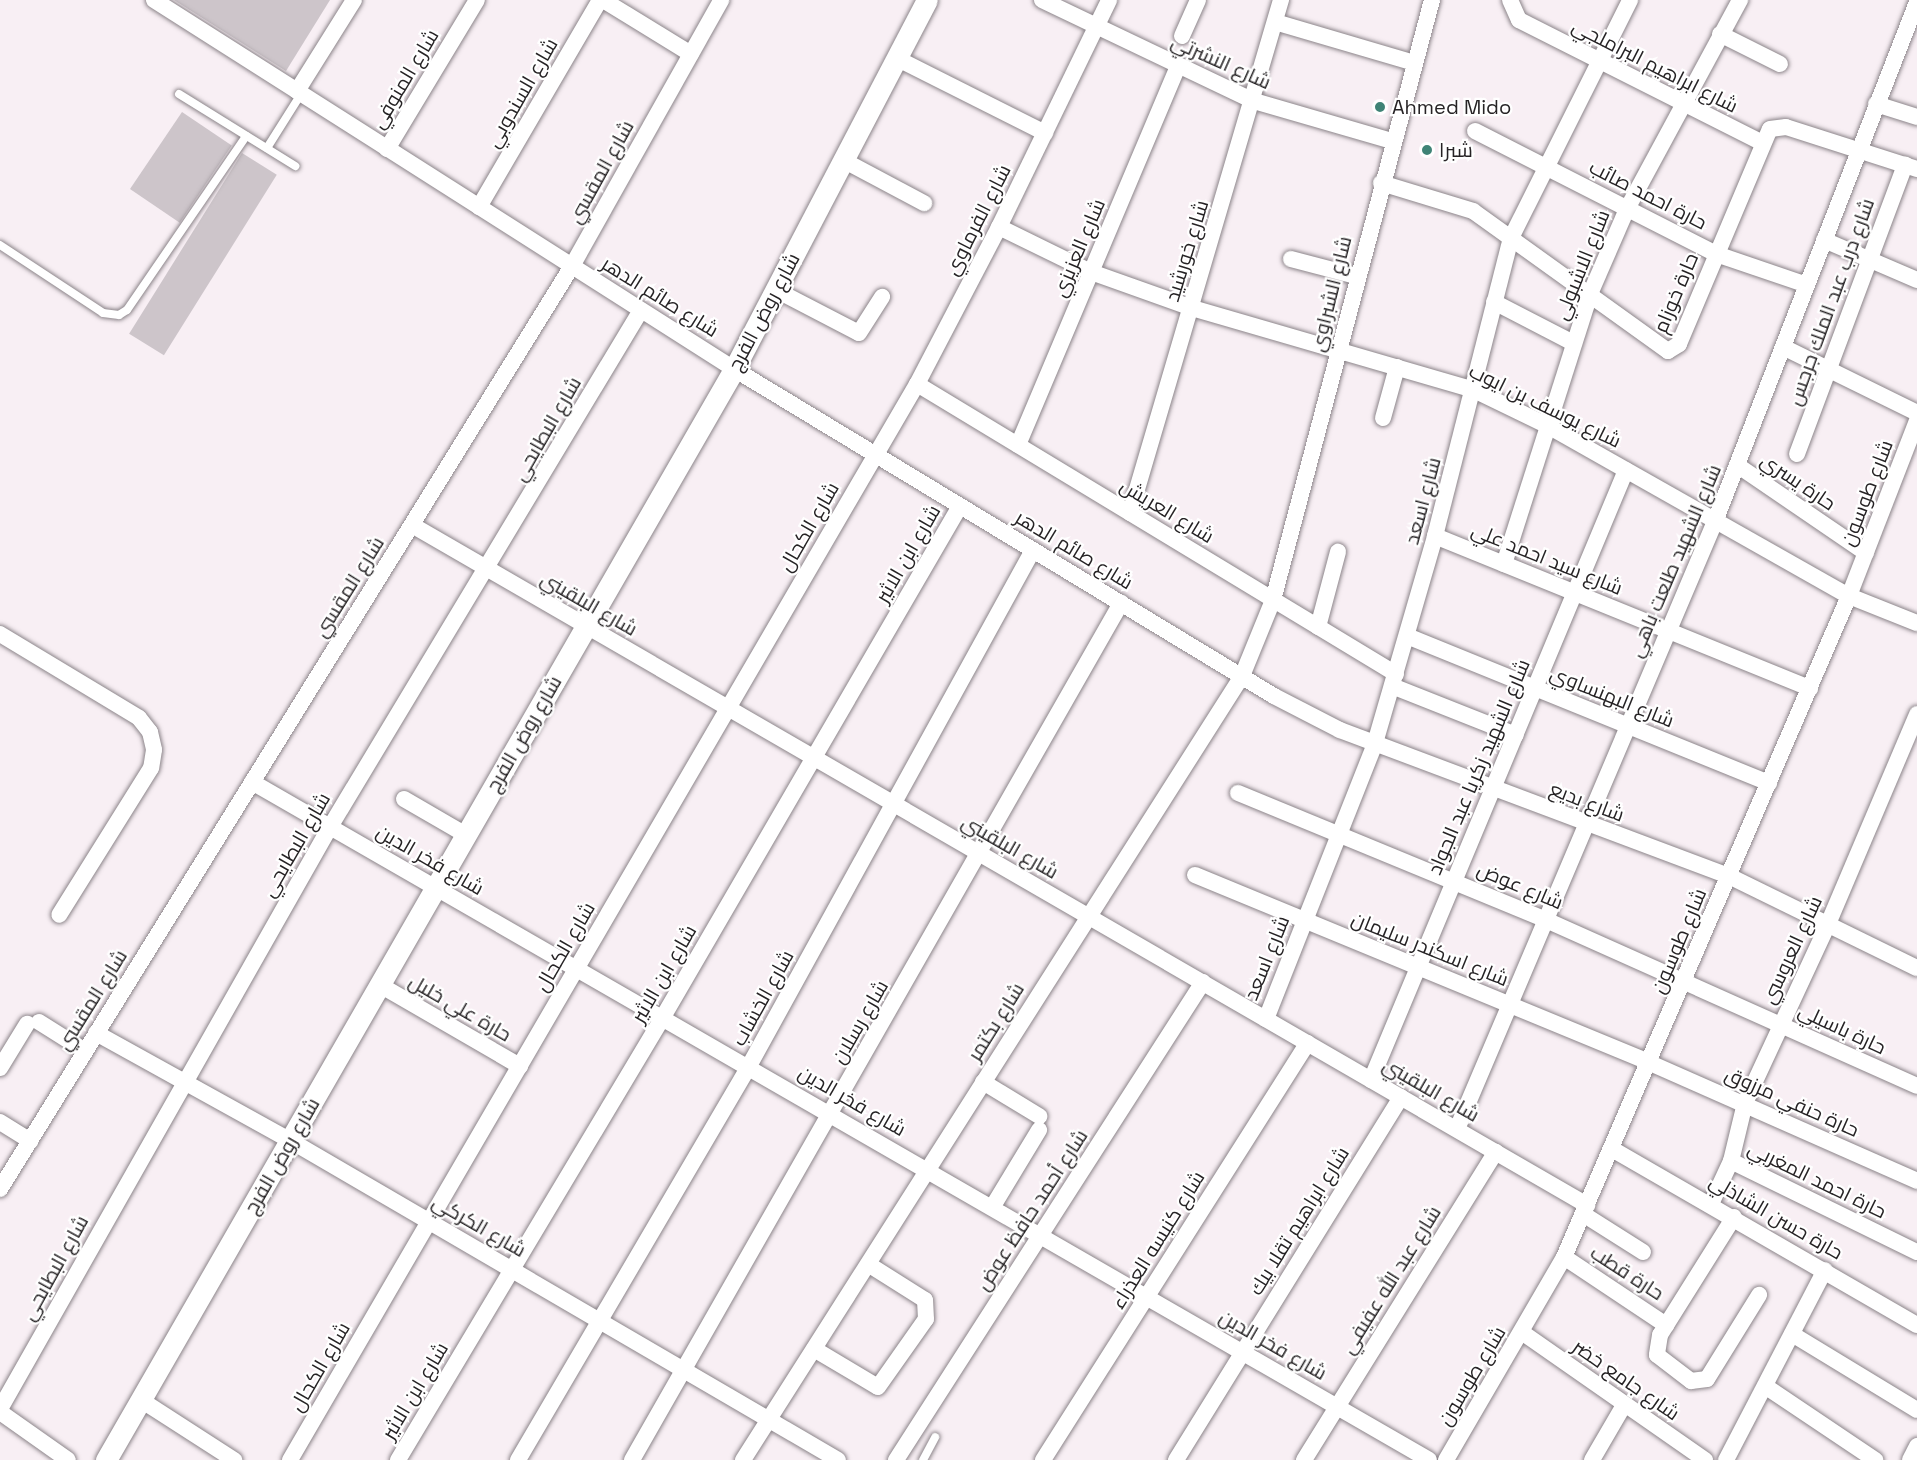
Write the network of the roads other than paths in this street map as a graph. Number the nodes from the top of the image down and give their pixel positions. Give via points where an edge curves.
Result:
1 (154, 0) edge
2 (354, 0) edge
3 (477, 0) edge
4 (602, 0) edge
5 (721, 0) edge
6 (927, 0) edge
7 (1042, 0) edge
8 (1108, 0) edge
9 (1198, 0) edge
10 (1281, 0) edge
11 (1432, 0) edge
12 (1510, 0) edge
13 (1630, 0) edge
14 (1740, 0) edge
15 (1917, 2) edge
16 (1275, 22) junction
17 (1096, 27) junction
18 (1720, 34) junction
19 (1182, 36) dead end
20 (691, 54) junction
21 (896, 58) junction
22 (1598, 61) junction
23 (1414, 63) junction
24 (1780, 64) dead end
25 (1178, 67) junction
26 (299, 93) junction
27 (179, 94) dead end
28 (1254, 101) junction
29 (1685, 104) junction
30 (1876, 104) junction
31 (1917, 117) edge
32 (1475, 130) dead end
33 (1044, 133) junction
34 (246, 136) junction
35 (1392, 141) junction
36 (1761, 142) junction
37 (267, 148) junction
38 (387, 149) junction
39 (1859, 149) junction
40 (843, 160) junction
41 (295, 166) dead end
42 (1546, 166) junction
43 (1911, 167) edge
44 (1381, 183) junction
45 (924, 203) dead end
46 (479, 207) junction
47 (1627, 209) junction
48 (999, 228) junction
49 (1511, 238) junction
50 (1824, 240) junction
51 (0, 245) edge
52 (1716, 254) junction
53 (1291, 259) dead end
54 (1868, 259) junction
55 (572, 266) junction
56 (1091, 272) junction
57 (1356, 276) junction
58 (1917, 280) edge
59 (1807, 285) junction
60 (776, 290) junction
61 (1590, 294) junction
62 (882, 297) dead end
63 (1494, 302) junction
64 (1192, 308) junction
65 (641, 310) junction
66 (1573, 344) junction
67 (1783, 347) junction
68 (1338, 351) junction
69 (1397, 367) junction
70 (734, 369) junction
71 (1828, 370) junction
72 (917, 384) junction
73 (1474, 390) junction
74 (1917, 413) edge
75 (1383, 417) dead end
76 (1917, 421) edge
77 (1548, 426) junction
78 (1018, 445) junction
79 (1797, 454) dead end
80 (875, 455) junction
81 (1737, 465) junction
82 (1626, 470) junction
83 (960, 506) junction
84 (1130, 513) junction
85 (1716, 519) junction
86 (412, 525) junction
87 (1435, 536) junction
88 (1034, 550) junction
89 (1338, 552) dead end
90 (1866, 553) junction
91 (1504, 564) junction
92 (489, 570) junction
93 (1575, 593) junction
94 (1849, 596) junction
95 (1273, 600) junction
96 (1121, 603) junction
97 (1917, 623) edge
98 (586, 626) junction
99 (1318, 627) junction
100 (1669, 631) junction
101 (0, 634) edge
102 (1407, 636) junction
103 (1242, 676) junction
104 (1394, 680) junction
105 (1535, 688) junction
106 (1810, 688) junction
107 (728, 708) junction
108 (1917, 714) edge
109 (1628, 726) junction
110 (1516, 735) junction
111 (1375, 743) junction
112 (815, 758) junction
113 (252, 782) junction
114 (1769, 783) junction
115 (1493, 788) junction
116 (1238, 793) dead end
117 (404, 799) dead end
118 (895, 805) junction
119 (1586, 824) junction
120 (330, 827) junction
121 (1340, 833) junction
122 (466, 835) junction
123 (981, 855) junction
124 (1195, 875) dead end
125 (1729, 876) junction
126 (1454, 881) junction
127 (436, 887) junction
128 (59, 915) dead end
129 (1088, 916) junction
130 (1546, 920) junction
131 (1305, 921) junction
132 (1828, 924) junction
133 (577, 968) junction
134 (1418, 968) junction
135 (1917, 968) edge
136 (1203, 982) junction
137 (1684, 982) junction
138 (380, 985) junction
139 (1510, 1005) junction
140 (663, 1017) junction
141 (1266, 1019) junction
142 (1781, 1024) junction
143 (96, 1033) junction
144 (1308, 1043) junction
145 (85, 1051) junction
146 (1650, 1063) junction
147 (520, 1066) junction
148 (748, 1066) junction
149 (0, 1068) edge
150 (1371, 1080) junction
151 (183, 1081) junction
152 (983, 1082) junction
153 (1917, 1086) edge
154 (1401, 1097) junction
155 (1745, 1103) junction
156 (831, 1113) junction
157 (0, 1122) edge
158 (1457, 1129) junction
159 (30, 1141) junction
160 (291, 1141) junction
161 (1612, 1149) junction
162 (1496, 1152) junction
163 (1731, 1161) junction
164 (928, 1169) junction
165 (1917, 1181) edge
166 (0, 1189) edge
167 (1711, 1204) junction
168 (993, 1206) junction
169 (1585, 1209) junction
170 (1734, 1217) junction
171 (429, 1221) junction
172 (1041, 1234) junction
173 (1643, 1252) dead end
174 (1917, 1252) edge
175 (1564, 1257) junction
176 (868, 1264) junction
177 (512, 1270) junction
178 (1825, 1270) junction
179 (1759, 1295) dead end
180 (1147, 1296) junction
181 (601, 1321) junction
182 (1666, 1324) junction
183 (1917, 1325) edge
184 (1523, 1333) junction
185 (1792, 1334) junction
186 (814, 1349) junction
187 (1243, 1352) junction
188 (686, 1371) junction
189 (1765, 1386) junction
190 (141, 1400) junction
191 (1624, 1405) junction
192 (1337, 1406) junction
193 (1917, 1410) edge
194 (0, 1411) edge
195 (769, 1420) junction
196 (935, 1437) dead end
197 (1917, 1446) edge
198 (68, 1460) edge
199 (106, 1460) edge
200 (234, 1460) edge
201 (290, 1460) edge
202 (398, 1460) edge
203 (518, 1460) edge
204 (632, 1460) edge
205 (743, 1460) edge
206 (838, 1460) edge
207 (897, 1460) edge
208 (923, 1460) edge
209 (1043, 1460) edge
210 (1176, 1460) edge
211 (1304, 1460) edge
212 (1429, 1460) edge
213 (1446, 1460) edge
214 (1592, 1460) edge
215 (1705, 1460) edge
216 (1726, 1460) edge
217 (1875, 1460) edge
218 (1910, 1460) edge

1 - 26 street, شارع صائم الدهر
2 - 26 street
3 - 38 street, شارع المنوفي
4 - 20 street
4 - 46 street, شارع السندوبي
5 - 20 street, شارع المقسي
6 - 21 street, شارع روض الفرج
7 - 17 street, شارع النشرتي
8 - 17 street, شارع الفرماوي
9 - 19 street
10 - 16 street, شارع خورشيد
11 - 23 street, شارع الشبراوي
12 - 22 street, شارع ابراهيم البراملجي via 1519,20
13 - 22 street, شارع اسعد
14 - 18 street, شارع الاشبولي
15 - 30 street, شارع الشهيد طلعت باهي
16 - 23 street
16 - 28 street, شارع خورشيد
17 - 25 street, شارع النشرتي
17 - 33 street, شارع الفرماوي
18 - 24 street
18 - 29 street, شارع الاشبولي
20 - 55 street, شارع المقسي
21 - 33 street
21 - 40 street, شارع روض الفرج
22 - 29 street, شارع ابراهيم البراملجي
22 - 42 street, شارع اسعد
23 - 35 street, شارع الشبراوي
25 - 28 street, شارع النشرتي
25 - 56 street, شارع العزيزي
26 - 37 lane
26 - 38 street, شارع صائم الدهر
27 - 34 lane
28 - 35 street, شارع النشرتي
28 - 64 street, شارع خورشيد
29 - 36 street, شارع ابراهيم البراملجي
29 - 47 street, شارع الاشبولي
30 - 31 street
30 - 39 street, شارع الشهيد طلعت باهي
32 - 42 street, حارة احمد صائب
33 - 48 street, شارع الفرماوي
34 - 37 lane
34 - 51 lane via 127,310 119,315 103,313
35 - 44 street, شارع الشبراوي
36 - 39 street via 1778,126
36 - 52 street, حارة خوزام
37 - 41 lane
38 - 46 street, شارع صائم الدهر
39 - 43 street
39 - 50 street, شارع الشهيد طلعت باهي
40 - 45 street
40 - 60 street, شارع روض الفرج
42 - 47 street, حارة احمد صائب
42 - 49 street, شارع اسعد
43 - 54 street, شارع درب عبد الملك جرجس
44 - 49 street via 1452,202
44 - 57 street, شارع الشبراوي
46 - 55 street, شارع صائم الدهر
47 - 52 street, حارة احمد صائب
47 - 61 street, شارع الاشبولي
48 - 56 street, شارع يوسف بن ايوب
48 - 72 street, شارع الفرماوي
49 - 61 street
49 - 63 street, شارع اسعد
50 - 54 street
50 - 59 street, شارع الشهيد طلعت باهي
52 - 59 street, حارة احمد صائب
52 - 61 street, حارة خوزام via 1677,348 1664,350
53 - 57 street
54 - 58 street
54 - 71 street, شارع درب عبد الملك جرجس
55 - 65 street, شارع صائم الدهر
55 - 86 street, شارع المقسي
56 - 64 street, شارع يوسف بن ايوب
56 - 78 street, شارع العزيزي
57 - 68 street, شارع الشبراوي
59 - 67 street, شارع الشهيد طلعت باهي
60 - 62 street via 859,333
60 - 70 street, شارع روض الفرج
61 - 66 street, شارع الاشبولي
63 - 66 street
63 - 73 street, شارع اسعد
64 - 68 street, شارع يوسف بن ايوب
64 - 84 street, شارع خورشيد
65 - 70 street, شارع صائم الدهر
65 - 92 street, شارع البطايحي
66 - 77 street, شارع الاشبولي
67 - 71 street
67 - 81 street, شارع الشهيد طلعت باهي
68 - 69 street, شارع يوسف بن ايوب
68 - 95 street, شارع الشبراوي
69 - 73 street, شارع يوسف بن ايوب
69 - 75 street
70 - 80 street, شارع صائم الدهر
70 - 98 street, شارع روض الفرج
71 - 74 street
71 - 79 street, شارع درب عبد الملك جرجس
72 - 78 street, شارع العريش
72 - 80 street, شارع الفرماوي
73 - 77 street, شارع يوسف بن ايوب
73 - 87 street, شارع اسعد
76 - 90 street, شارع طوسون
77 - 82 street, شارع يوسف بن ايوب
77 - 91 street, شارع الاشبولي
78 - 84 street, شارع العريش
80 - 83 street, شارع صائم الدهر
80 - 107 street, شارع الكحال
81 - 85 street, شارع الشهيد طلعت باهي
81 - 90 street, حارة يسري
82 - 85 street, شارع يوسف بن ايوب
82 - 93 street, شارع الشهيد زكريا عبد الجواد
83 - 88 street, شارع صائم الدهر
83 - 112 street, شارع ابن الاثير
84 - 95 street, شارع العريش
85 - 94 street, شارع يوسف بن ايوب
85 - 100 street, شارع الشهيد طلعت باهي
86 - 92 street, شارع البلقيني
86 - 113 street, شارع المقسي
87 - 91 street, شارع سيد احمد علي
87 - 102 street, شارع اسعد
88 - 96 street, شارع صائم الدهر
88 - 118 street, شارع الخشاب
89 - 99 street
90 - 94 street, شارع طوسون
91 - 93 street, شارع سيد احمد علي
92 - 98 street, شارع البلقيني
92 - 120 street, شارع البطايحي
93 - 100 street, شارع سيد احمد علي
93 - 105 street, شارع الشهيد زكريا عبد الجواد
94 - 97 street, شارع يوسف بن ايوب
94 - 106 street, شارع طوسون
95 - 99 street, شارع العريش
95 - 103 street, شارع بكتمر
96 - 103 street, شارع صائم الدهر
96 - 123 street, شارع رسلان
98 - 107 street, شارع البلقيني
98 - 122 street, شارع روض الفرج
99 - 104 street, شارع العريش
100 - 106 street, شارع سيد احمد علي
100 - 109 street, شارع الشهيد طلعت باهي
101 - 128 street via 139,718 150,732 154,750 151,768
102 - 104 street, شارع اسعد
102 - 105 street, شارع البهنساوي
103 - 111 street, شارع بديع via 1306,714
103 - 129 street, شارع بكتمر
104 - 110 street, شارع العريش
104 - 111 street, شارع اسعد
105 - 109 street, شارع البهنساوي
105 - 110 street, شارع الشهيد زكريا عبد الجواد
106 - 114 street, شارع طوسون
107 - 112 street, شارع البلقيني
107 - 133 street, شارع الكحال
108 - 132 street, شارع العروسي
109 - 114 street, شارع البهنساوي
109 - 119 street, شارع الشهيد طلعت باهي
110 - 115 street, شارع الشهيد زكريا عبد الجواد
111 - 115 street, شارع بديع
111 - 121 street, شارع اسعد
112 - 118 street, شارع البلقيني
112 - 140 street, شارع ابن الاثير
113 - 120 street, شارع فخر الدين
113 - 143 street, شارع المقسي
114 - 125 street, شارع طوسون
115 - 119 street, شارع بديع
115 - 126 street, شارع الشهيد زكريا عبد الجواد
116 - 121 street, شارع عوض
117 - 122 street
118 - 123 street, شارع البلقيني
118 - 148 street, شارع الخشاب
119 - 125 street, شارع بديع
119 - 130 street, شارع الشهيد طلعت باهي
120 - 127 street, شارع فخر الدين
120 - 151 street, شارع البطايحي
121 - 126 street, شارع عوض
121 - 131 street, شارع اسعد
122 - 127 street, شارع روض الفرج
123 - 129 street, شارع البلقيني
123 - 156 street, شارع رسلان
124 - 131 street, شارع اسكندر سليمان
125 - 132 street, شارع بديع
125 - 137 street, شارع طوسون
126 - 130 street, شارع عوض
126 - 134 street, شارع الشهيد زكريا عبد الجواد
127 - 133 street, شارع فخر الدين
127 - 138 street, شارع روض الفرج
129 - 136 street, شارع البلقيني
129 - 152 street, شارع بكتمر
130 - 137 street, شارع عوض
130 - 139 street, شارع الشهيد طلعت باهي
131 - 134 street, شارع اسكندر سليمان
131 - 141 street, شارع اسعد
132 - 135 street, شارع بديع
132 - 142 street, شارع العروسي
133 - 140 street, شارع فخر الدين
133 - 147 street, شارع الكحال
134 - 139 street, شارع اسكندر سليمان
134 - 150 street, شارع الشهيد زكريا عبد الجواد
136 - 141 street, شارع البلقيني
136 - 172 street, شارع أحمد حافظ عوض
137 - 142 street, حارة باسيلي
137 - 146 street, شارع طوسون
138 - 147 street, حارة علي خليل
138 - 160 street, شارع روض الفرج
139 - 146 street, شارع اسكندر سليمان
139 - 158 street, شارع الشهيد طلعت باهي
140 - 148 street, شارع فخر الدين
140 - 177 street, شارع ابن الاثير
141 - 144 street, شارع البلقيني
142 - 153 street, حارة باسيلي
142 - 155 street, شارع العروسي
143 - 145 street, شارع المقسي
143 - 151 street, شارع الكركي
144 - 150 street, شارع البلقيني
144 - 180 street, شارع كنيسه العذراء
145 - 149 street via 33,1023
145 - 159 street, شارع المقسي
146 - 155 street, حارة حنفي مرزوق
146 - 161 street, شارع طوسون
147 - 171 street, شارع الكحال
148 - 156 street, شارع فخر الدين
148 - 181 street, شارع الخشاب
150 - 154 street, شارع البلقيني
151 - 160 street, شارع الكركي
151 - 194 street, شارع البطايحي
152 - 164 street, شارع بكتمر
152 - 168 street via 1039,1123
154 - 158 street, شارع البلقيني
154 - 187 street, شارع ابراهيم تقلا بيك
155 - 163 street, شارع العروسي
155 - 165 street, حارة حنفي مرزوق
156 - 164 street, شارع فخر الدين
156 - 188 street, شارع رسلان
157 - 159 street
158 - 162 street, شارع البلقيني
159 - 166 street, شارع المقسي
160 - 171 street, شارع الكركي
160 - 190 street, شارع روض الفرج
161 - 167 street, حارة حسن الشاذلي
161 - 169 street, شارع طوسون
162 - 169 street, شارع البلقيني
162 - 192 street, شارع عبد الله عفيفي
163 - 167 street, شارع العروسي
163 - 174 street, حارة احمد المغربي
164 - 168 street, شارع فخر الدين
164 - 176 street, شارع بكتمر
167 - 170 street, حارة حسن الشاذلي
168 - 172 street, شارع فخر الدين
169 - 173 street, شارع البلقيني
169 - 175 street, شارع طوسون
170 - 178 street, حارة حسن الشاذلي
170 - 182 street
171 - 177 street, شارع الكركي
171 - 201 street, شارع الكحال
172 - 180 street, شارع فخر الدين
172 - 207 street, شارع أحمد حافظ عوض
175 - 182 street, حارة قطب
175 - 184 street, شارع طوسون
176 - 186 street, شارع بكتمر
176 - 186 street via 926,1300 926,1319 878,1387
177 - 181 street, شارع الكركي
177 - 202 street, شارع ابن الاثير
178 - 183 street, حارة حسن الشاذلي
178 - 185 street
179 - 182 street via 1713,1373 1700,1382 1691,1381 1657,1355 1656,1344
180 - 187 street, شارع فخر الدين
180 - 209 street, شارع كنيسه العذراء
181 - 188 street, شارع الكركي
181 - 203 street, شارع الخشاب
184 - 191 street, شارع جامع خضر
184 - 213 street, شارع طوسون
185 - 189 street
185 - 193 street
186 - 195 street, شارع بكتمر
187 - 192 street, شارع فخر الدين
187 - 210 street, شارع ابراهيم تقلا بيك
188 - 195 street, شارع الكركي
188 - 204 street, شارع رسلان
189 - 216 street
189 - 217 street
190 - 199 street, شارع روض الفرج
190 - 200 street
191 - 214 street
191 - 215 street, شارع جامع خضر
192 - 211 street, شارع عبد الله عفيفي
192 - 212 street, شارع فخر الدين
194 - 198 street
195 - 205 street, شارع بكتمر
195 - 206 street, شارع الكركي
196 - 208 lane
197 - 218 street

